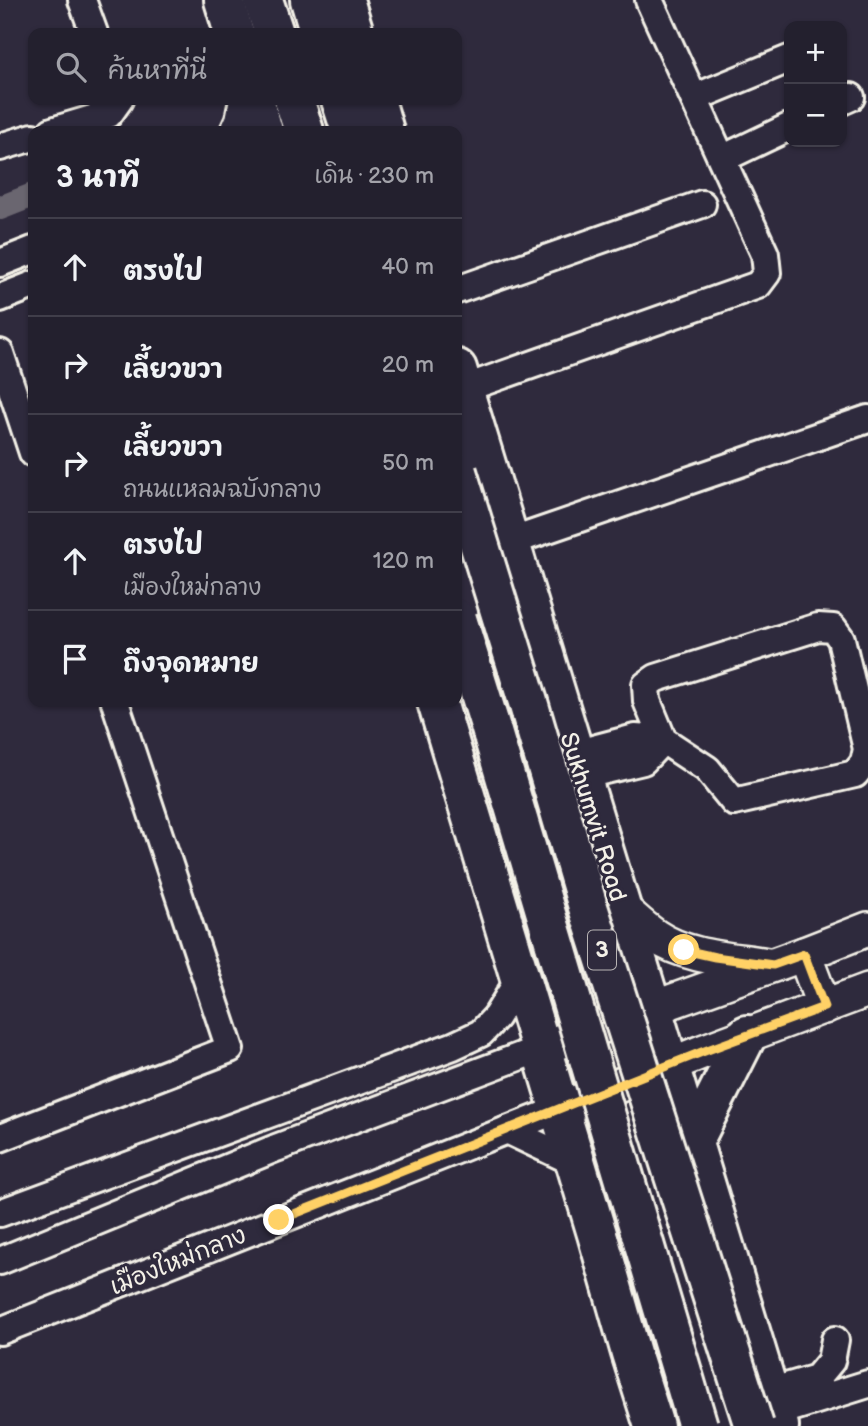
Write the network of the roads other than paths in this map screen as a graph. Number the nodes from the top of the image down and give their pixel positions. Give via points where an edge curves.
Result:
1 (82, 0) edge
2 (224, 0) edge
3 (263, 0) edge
4 (310, 0) edge
5 (344, 0) edge
6 (654, 2) edge
7 (92, 28) edge
8 (232, 28) edge
9 (272, 28) edge
10 (318, 28) edge
11 (352, 28) edge
12 (784, 61) edge
13 (694, 98) junction
14 (115, 105) edge
15 (242, 105) edge
16 (255, 105) edge
17 (296, 105) edge
18 (343, 105) edge
19 (376, 105) edge
20 (68, 126) edge
21 (236, 126) edge
22 (262, 126) edge
23 (303, 126) edge
24 (349, 126) edge
25 (383, 126) edge
26 (784, 129) edge
27 (28, 139) edge
28 (0, 147) edge
29 (722, 159) junction
30 (702, 204) dead end
31 (28, 252) edge
32 (0, 263) edge
33 (28, 287) edge
34 (462, 288) edge
35 (0, 298) edge
36 (1, 361) edge
37 (462, 402) edge
38 (462, 405) edge
39 (868, 419) edge
40 (28, 439) edge
41 (462, 488) edge
42 (510, 542) junction
43 (462, 635) edge
44 (118, 707) edge
45 (439, 707) edge
46 (663, 740) junction
47 (577, 765) junction
48 (622, 912) junction
49 (868, 929) edge
50 (508, 937) junction
51 (804, 954) junction
52 (773, 965) junction
53 (520, 978) junction
54 (868, 990) edge
55 (824, 1007) junction
56 (652, 1009) junction
57 (747, 1035) junction
58 (542, 1048) junction
59 (668, 1066) junction
60 (559, 1109) junction
61 (507, 1130) junction
62 (0, 1138) edge
63 (692, 1144) junction
64 (574, 1161) junction
65 (712, 1207) junction
66 (0, 1213) edge
67 (597, 1234) junction
68 (0, 1261) edge
69 (0, 1331) edge
70 (835, 1340) dead end
71 (868, 1384) edge
72 (769, 1414) edge
73 (654, 1426) edge
74 (698, 1426) edge

1 - 7 street
2 - 8 highway
3 - 9 highway
4 - 10 highway
5 - 11 highway
6 - 13 street
12 - 13 street
13 - 29 street
14 - 20 street via 108,114
15 - 21 street
16 - 22 highway
17 - 23 highway
18 - 24 highway
19 - 25 highway
26 - 29 street
27 - 28 street
29 - 37 street via 765,254 767,273 758,285
30 - 34 street
31 - 32 street
33 - 35 street
36 - 40 street
38 - 42 highway, Sukhumvit Road / 3
39 - 42 street
41 - 72 highway, Sukhumvit Road / 3, bridge via 589,907
42 - 47 highway, Sukhumvit Road / 3
43 - 74 highway, 3, bridge
44 - 62 street via 230,1049
45 - 50 highway
46 - 46 street via 706,769 734,802 855,774 864,763 867,748 841,639 833,628 818,627 656,678 646,685 647,701
46 - 47 street via 635,738
47 - 48 highway, Sukhumvit Road / 3
48 - 50 highway via 618,970 594,993 564,996 552,992
48 - 52 main road via 656,937 684,950
48 - 56 highway, Sukhumvit Road / 3
49 - 51 main road
50 - 53 highway
51 - 52 main road
51 - 55 main road
52 - 56 main road
53 - 58 highway
53 - 66 street via 481,1033 453,1046
54 - 55 main road, เมืองใหม่กลาง
55 - 57 main road, เมืองใหม่กลาง
56 - 58 main road
56 - 59 highway, Sukhumvit Road / 3
57 - 59 main road, เมืองใหม่กลาง
57 - 63 highway
58 - 60 highway
58 - 68 street via 276,1148
59 - 60 main road, เมืองใหม่กลาง
59 - 63 highway, Sukhumvit Road / 3
60 - 61 street, เมืองใหม่กลาง
60 - 64 highway
61 - 64 street
61 - 69 street, เมืองใหม่กลาง
63 - 65 highway, Sukhumvit Road / 3
64 - 67 highway
65 - 67 highway via 684,1181 660,1175 636,1180 616,1194
65 - 72 highway, Sukhumvit Road / 3
67 - 73 highway
70 - 72 street via 831,1360 817,1378
71 - 72 street

